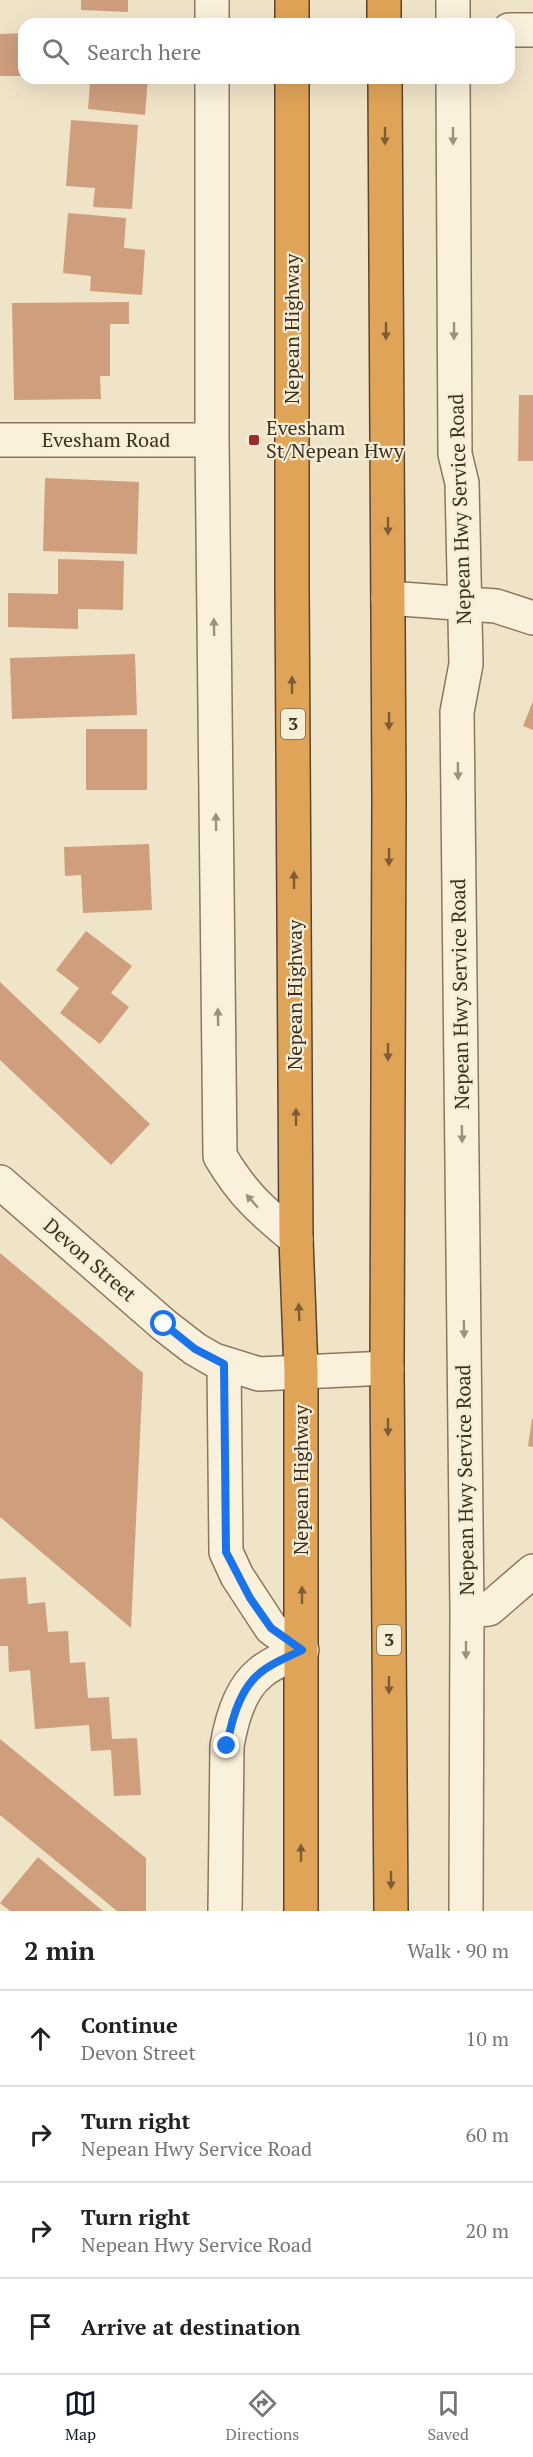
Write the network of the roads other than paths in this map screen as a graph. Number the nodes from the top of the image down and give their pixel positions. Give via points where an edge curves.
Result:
1 (212, 0) edge
2 (292, 0) edge
3 (384, 0) edge
4 (453, 0) edge
5 (212, 18) edge
6 (292, 18) edge
7 (384, 18) edge
8 (453, 18) edge
9 (515, 30) edge
10 (533, 30) edge
11 (212, 84) edge
12 (292, 84) edge
13 (385, 84) edge
14 (453, 84) edge
15 (0, 440) edge
16 (212, 440) junction
17 (388, 598) junction
18 (464, 602) junction
19 (533, 618) edge
20 (0, 1182) edge
21 (297, 1239) junction
22 (224, 1364) junction
23 (387, 1368) junction
24 (301, 1371) junction
25 (533, 1571) edge
26 (467, 1611) junction
27 (302, 1650) junction
28 (225, 1911) edge
29 (301, 1911) edge
30 (391, 1911) edge
31 (466, 1911) edge

1 - 5 street
2 - 6 highway
3 - 7 highway
4 - 8 street
9 - 10 street
11 - 16 street
21 -> 12 highway, Nepean Highway / 3
13 -> 17 highway, 3
14 -> 18 street, Nepean Hwy Service Road via 455,454 462,483
15 - 16 street, Evesham Road
21 -> 16 street via 254,1205 220,1156
17 - 18 street
17 -> 23 highway, 3
18 - 19 street via 496,606
18 -> 26 street, Nepean Hwy Service Road via 466,664 457,712
20 - 22 street, Devon Street via 185,1342
24 -> 21 highway, Nepean Highway / 3
22 - 24 street, Devon Street via 259,1374
22 - 27 street via 226,1552 271,1628
23 - 24 street, Devon Street
23 -> 30 highway, 3
27 -> 24 highway, Nepean Highway / 3
25 - 26 street via 489,1609
26 -> 31 street, Nepean Hwy Service Road
27 - 28 street via 261,1672 251,1682 230,1729
29 -> 27 highway, Nepean Highway / 3

